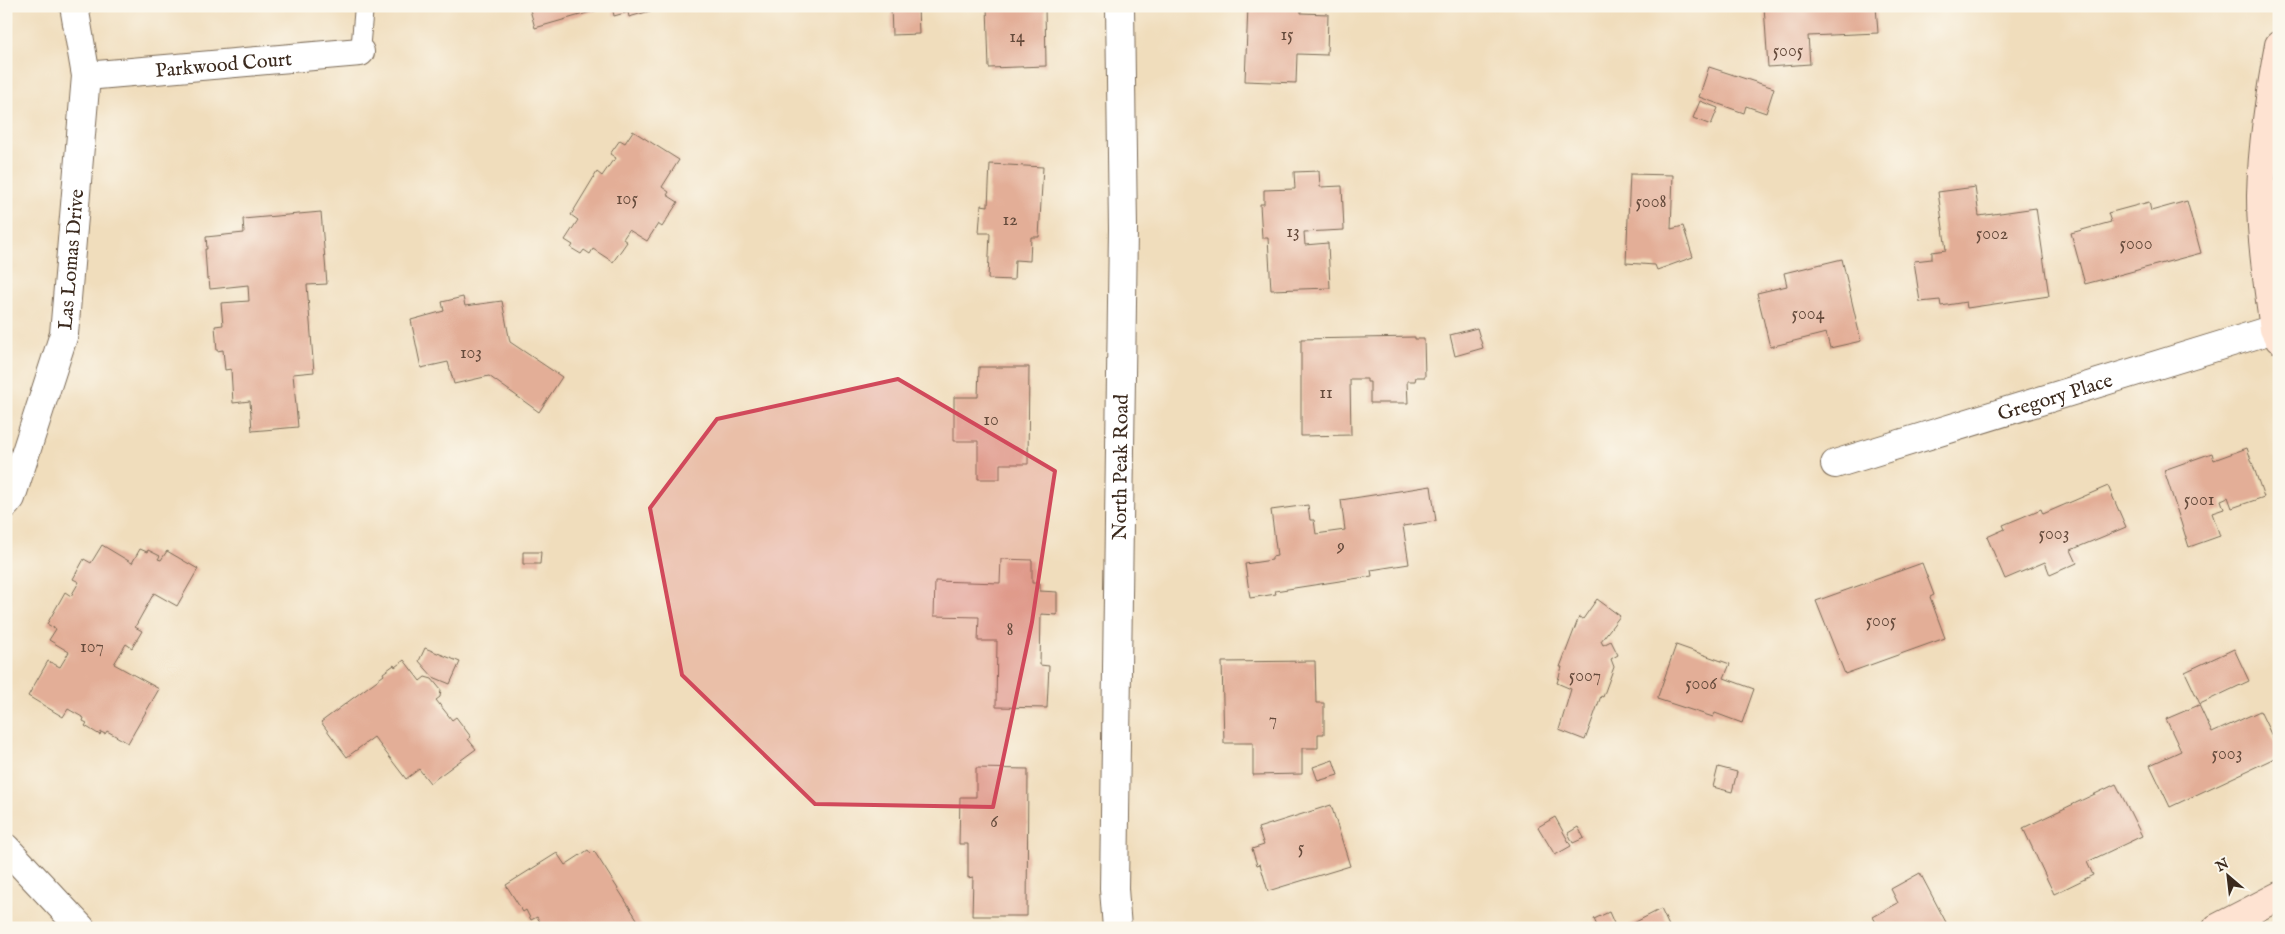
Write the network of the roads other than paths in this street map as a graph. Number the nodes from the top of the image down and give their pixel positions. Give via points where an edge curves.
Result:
1 (74, 6) edge
2 (364, 6) edge
3 (1120, 6) edge
4 (2279, 45) edge
5 (360, 52) joint
6 (86, 76) junction
7 (2277, 334) edge
8 (1835, 464) dead end
9 (6, 504) edge
10 (6, 848) edge
11 (2279, 896) edge
12 (81, 928) edge
13 (1117, 928) edge
14 (2217, 928) edge

1 - 6 street, Las Lomas Drive
2 - 5 lane
3 - 13 street, North Peak Road via 1124,229 1114,889
4 - 7 street via 2267,113 2261,196 2264,262
5 - 6 street, Parkwood Court
6 - 9 street, Las Lomas Drive via 64,334 11,498
7 - 8 street, Gregory Place
10 - 12 street
11 - 14 street

